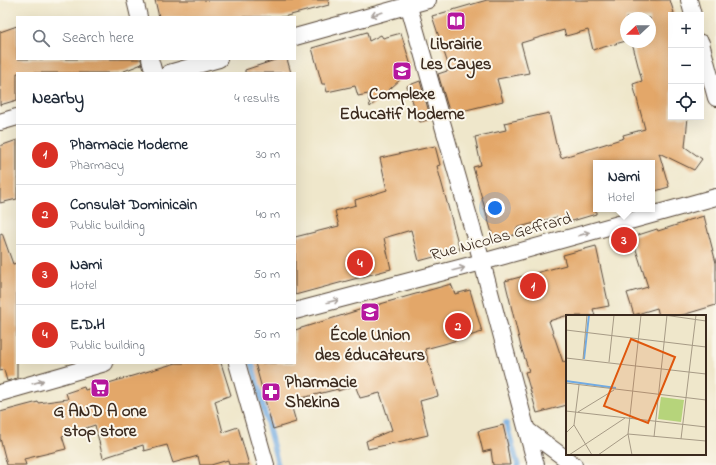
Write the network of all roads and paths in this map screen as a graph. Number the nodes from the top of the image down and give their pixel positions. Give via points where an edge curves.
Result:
1 (135, 0) edge
2 (428, 0) edge
3 (689, 0) edge
4 (407, 3) edge
5 (692, 12) edge
6 (139, 16) edge
7 (296, 38) edge
8 (702, 48) edge
9 (150, 60) edge
10 (215, 60) edge
11 (154, 72) edge
12 (173, 72) edge
13 (716, 98) edge
14 (16, 117) edge
15 (0, 122) edge
16 (716, 197) edge
17 (482, 262) junction
18 (296, 311) edge
19 (102, 364) edge
20 (237, 364) edge
21 (0, 393) edge
22 (527, 430) junction
23 (266, 465) edge
24 (536, 465) edge
25 (574, 465) edge

1 - 6 street
2 - 4 street
3 - 5 street
4 -> 7 street
4 - 17 street
8 - 13 street
9 - 11 street
10 - 12 street
14 - 15 street
17 -> 16 street, Rue Nicolas Geffrard
18 -> 17 street, Rue Nicolas Geffrard
17 - 22 street
21 -> 19 street
20 - 23 street
22 - 24 street
22 - 25 street

